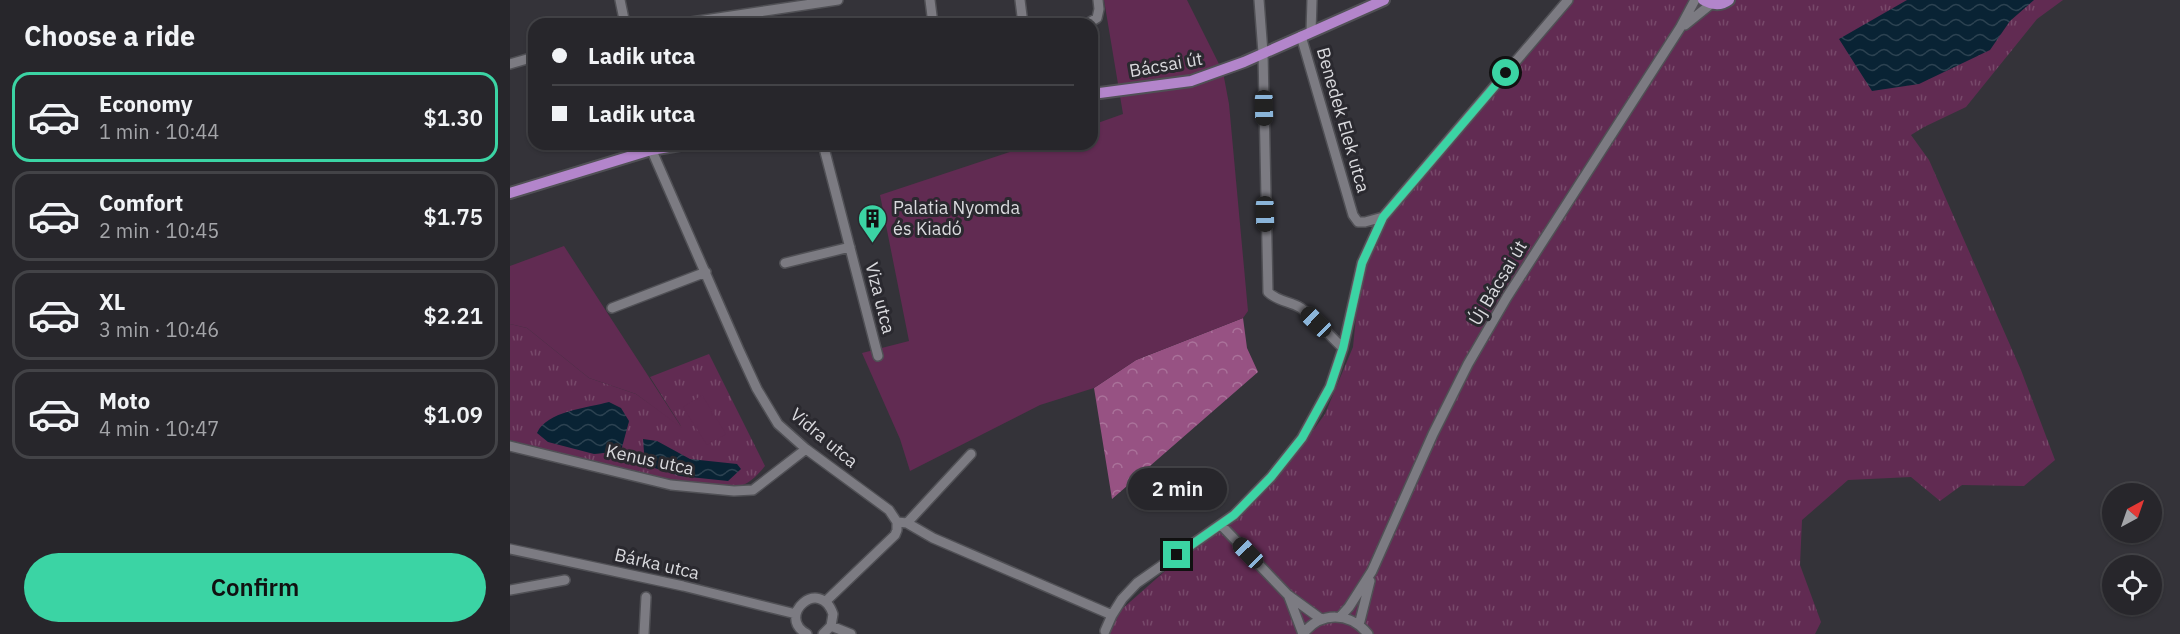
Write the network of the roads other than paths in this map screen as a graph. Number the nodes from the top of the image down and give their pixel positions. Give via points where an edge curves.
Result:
1 (620, 0) edge
2 (838, 0) edge
3 (930, 0) edge
4 (1020, 0) edge
5 (1098, 0) edge
6 (1259, 0) edge
7 (1312, 0) edge
8 (1384, 0) edge
9 (1568, 0) edge
10 (1695, 0) edge
11 (1729, 0) edge
12 (1707, 2) edge
13 (1367, 4) edge
14 (624, 18) edge
15 (718, 18) edge
16 (932, 18) edge
17 (1022, 18) edge
18 (1097, 18) edge
19 (1680, 28) junction
20 (1306, 34) junction
21 (1263, 52) junction
22 (528, 59) edge
23 (510, 64) edge
24 (1098, 93) edge
25 (641, 150) edge
26 (651, 150) edge
27 (825, 150) edge
28 (510, 193) edge
29 (1383, 217) junction
30 (850, 247) junction
31 (785, 263) dead end
32 (706, 272) junction
33 (612, 309) dead end
34 (1343, 348) junction
35 (878, 356) dead end
36 (510, 446) edge
37 (806, 449) junction
38 (971, 454) dead end
39 (897, 522) junction
40 (907, 523) junction
41 (1221, 525) junction
42 (510, 549) edge
43 (1372, 571) junction
44 (566, 580) dead end
45 (510, 590) edge
46 (1288, 595) junction
47 (646, 597) dead end
48 (825, 601) junction
49 (796, 614) junction
50 (1112, 615) junction
51 (1340, 617) junction
52 (1321, 620) junction
53 (1359, 625) junction
54 (831, 626) junction
55 (1105, 631) dead end
56 (804, 633) edge
57 (644, 634) edge
58 (823, 634) edge
59 (851, 634) edge
60 (1303, 634) edge
61 (1368, 634) edge

1 - 14 street
2 - 15 street
3 - 16 street
4 - 17 street
5 - 18 street
6 - 21 street
7 - 20 street, Benedek Elek utca
8 - 13 main road, Bácsai út
9 - 29 street
10 - 19 street, Új Bácsai út
11 - 12 main road, Új Bácsai út via 1719,4
12 - 19 street, Új Bácsai út
13 - 20 main road, Bácsai út
19 - 43 street, Új Bácsai út via 1474,355 1433,434
20 - 21 main road, Bácsai út
20 - 29 street, Benedek Elek utca via 1353,215 1358,222
21 - 24 main road, Bácsai út via 1191,81
21 - 34 street via 1268,292 1274,299 1303,310
22 - 23 street
25 - 28 main road
26 - 32 street, Vidra utca
27 - 30 street, Viza utca
29 - 34 street via 1362,263
30 - 31 street
30 - 35 street, Viza utca
32 - 33 street
32 - 37 street, Vidra utca via 757,389 778,424
34 - 41 street via 1330,387 1302,438 1271,477
36 - 37 street, Kenus utca via 671,485 734,491 753,490
37 - 39 street, Vidra utca via 889,510
38 - 40 street
39 - 40 street
39 - 48 street via 895,535
40 - 50 street via 933,538
41 - 46 street
41 - 50 street via 1137,584
42 - 49 street, Bárka utca
43 - 51 street, Új Bácsai út
43 - 53 street, Új Bácsai út
44 - 45 street
46 - 52 street
46 - 60 street
47 - 57 street
48 - 49 street via 806,600
48 - 54 street via 833,614
49 - 56 street
50 - 55 street
51 - 52 street
51 - 53 street
52 - 60 street
53 - 61 street
54 - 58 street
54 - 59 street

